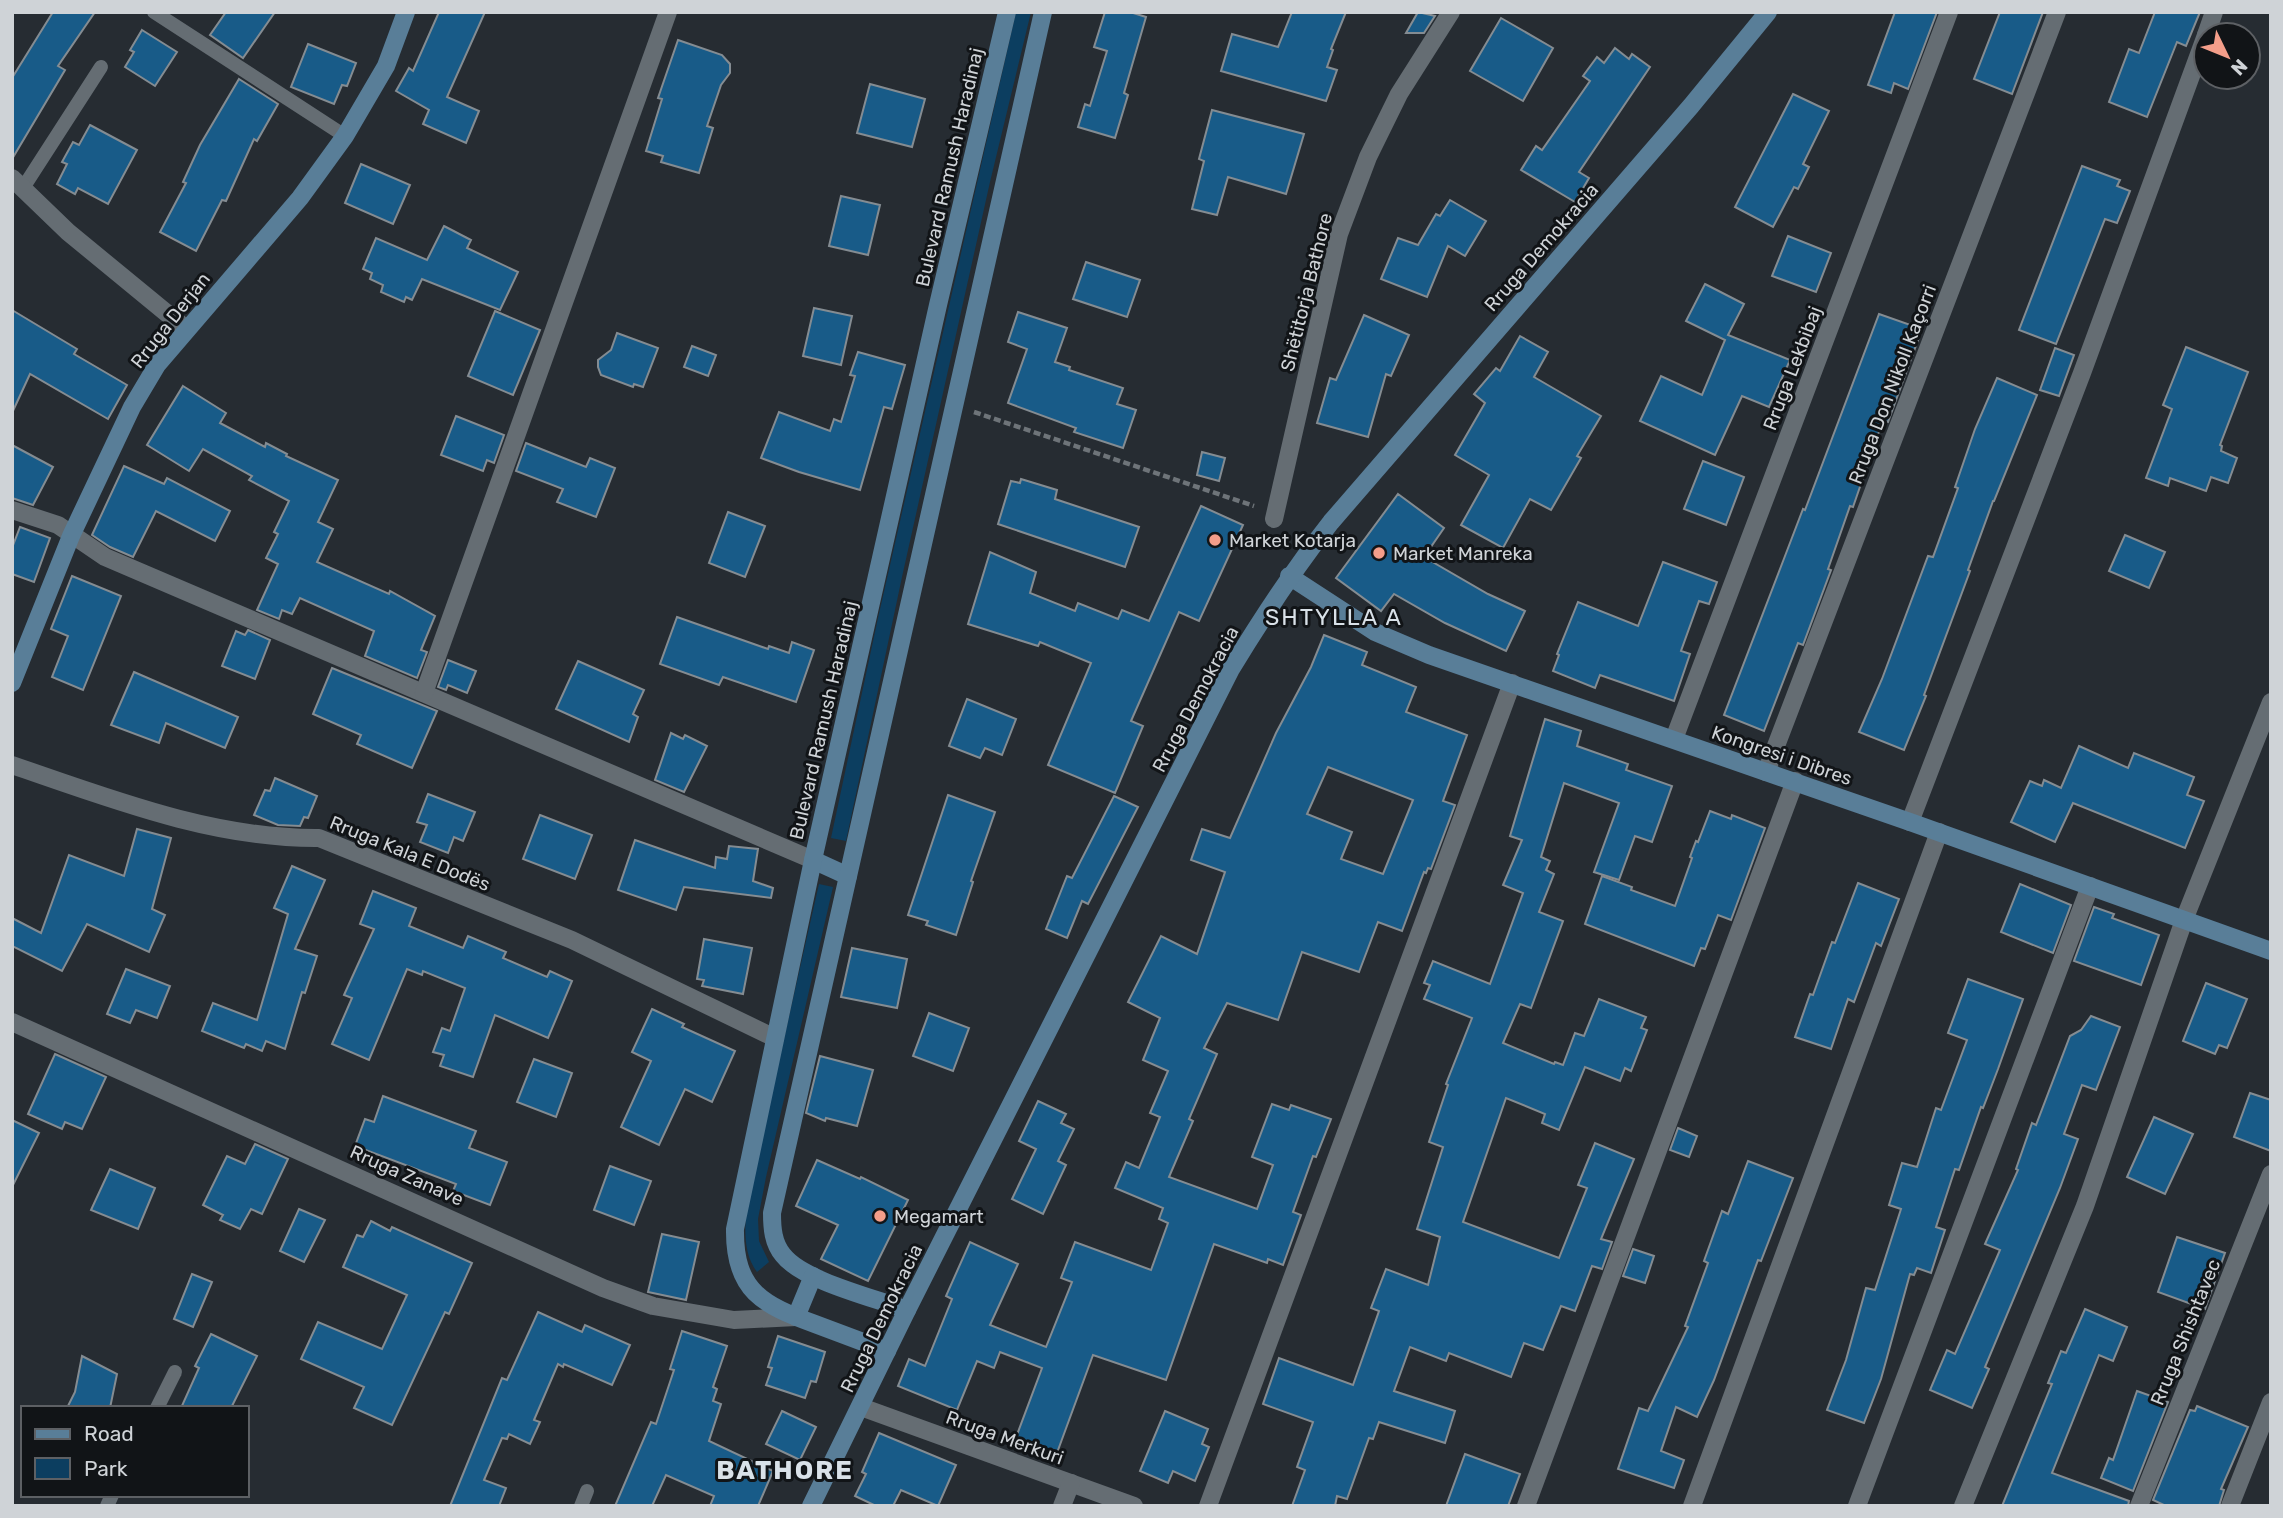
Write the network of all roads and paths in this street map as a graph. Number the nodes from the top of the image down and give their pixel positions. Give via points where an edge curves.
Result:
1 (155, 12) edge
2 (406, 12) edge
3 (668, 12) edge
4 (1007, 12) edge
5 (1042, 12) edge
6 (1451, 12) edge
7 (1768, 12) edge
8 (1949, 12) edge
9 (2057, 12) edge
10 (101, 67) dead end
11 (2192, 73) edge
12 (345, 136) junction
13 (17, 183) edge
14 (186, 329) junction
15 (953, 405) junction
16 (12, 510) edge
17 (1275, 519) joint
18 (71, 536) junction
19 (1289, 576) junction
20 (12, 682) edge
21 (1512, 683) junction
22 (424, 693) junction
23 (2271, 702) edge
24 (1674, 739) junction
25 (12, 765) edge
26 (1766, 772) junction
27 (1795, 781) junction
28 (1910, 822) junction
29 (1939, 832) junction
30 (813, 860) junction
31 (848, 876) junction
32 (2090, 886) junction
33 (2184, 920) junction
34 (2271, 951) edge
35 (12, 1022) edge
36 (775, 1038) junction
37 (2271, 1174) edge
38 (813, 1276) junction
39 (907, 1310) junction
40 (796, 1317) junction
41 (887, 1351) junction
42 (175, 1372) dead end
43 (2271, 1402) edge
44 (158, 1406) edge
45 (861, 1406) junction
46 (1071, 1483) junction
47 (587, 1491) dead end
48 (581, 1506) edge
49 (811, 1506) edge
50 (1062, 1506) edge
51 (1134, 1506) edge
52 (1208, 1506) edge
53 (1526, 1506) edge
54 (1692, 1506) edge
55 (1857, 1506) edge
56 (1963, 1506) edge
57 (2139, 1506) edge
58 (2231, 1506) edge

1 - 12 lane
2 - 12 street, Rruga Derjan via 387,66
3 - 22 street
4 - 30 street, Bulevard Ramush Haradinaj
5 - 15 street
6 - 17 street, Shëtitorja Bathore via 1399,94 1368,157 1339,234
7 - 19 street, Rruga Demokracia
8 - 24 street, Rruga Lekbibaj
9 - 26 street, Rruga Don Nikoll Kaçorri
10 - 13 lane
11 - 28 street
12 - 14 street, Rruga Derjan via 300,198
13 - 14 street via 68,232
14 - 18 street, Rruga Derjan via 132,407
15 - 17 path via 1250,503
15 - 31 street
16 - 18 street via 58,525
18 - 20 street, Rruga Derjan
18 - 22 street via 106,557
19 - 21 street, Kongresi i Dibres via 1375,632
19 - 39 street, Rruga Demokracia via 1231,669
21 - 24 street, Kongresi i Dibres
21 - 52 street
22 - 30 street
23 - 33 street
24 - 26 street, Kongresi i Dibres
25 - 36 street, Rruga Kala E Dodës via 116,801 210,826 281,838 319,838 572,940
26 - 27 street, Kongresi i Dibres
27 - 28 street, Kongresi i Dibres
27 - 53 street
28 - 29 street, Kongresi i Dibres
29 - 32 street, Kongresi i Dibres
29 - 54 street
30 - 31 street
30 - 36 street, Bulevard Ramush Haradinaj
31 - 38 street via 772,1213 771,1225 781,1253 793,1266
32 - 33 street, Kongresi i Dibres
32 - 55 street
33 - 34 street, Kongresi i Dibres
33 - 56 street via 2085,1206
35 - 40 street, Rruga Zanave via 603,1288 653,1306 734,1320
36 - 40 street, Bulevard Ramush Haradinaj via 736,1216 735,1243 740,1269 756,1295
37 - 57 street, Rruga Shishtavec
38 - 39 street
38 - 40 street
39 - 41 street, Rruga Demokracia
40 - 41 street, Bulevard Ramush Haradinaj
41 - 45 street, Rruga Demokracia
42 - 44 lane
43 - 58 street
45 - 46 street, Rruga Merkuri
45 - 49 street, Rruga Demokracia
46 - 50 street
46 - 51 street, Rruga Merkuri
47 - 48 lane

